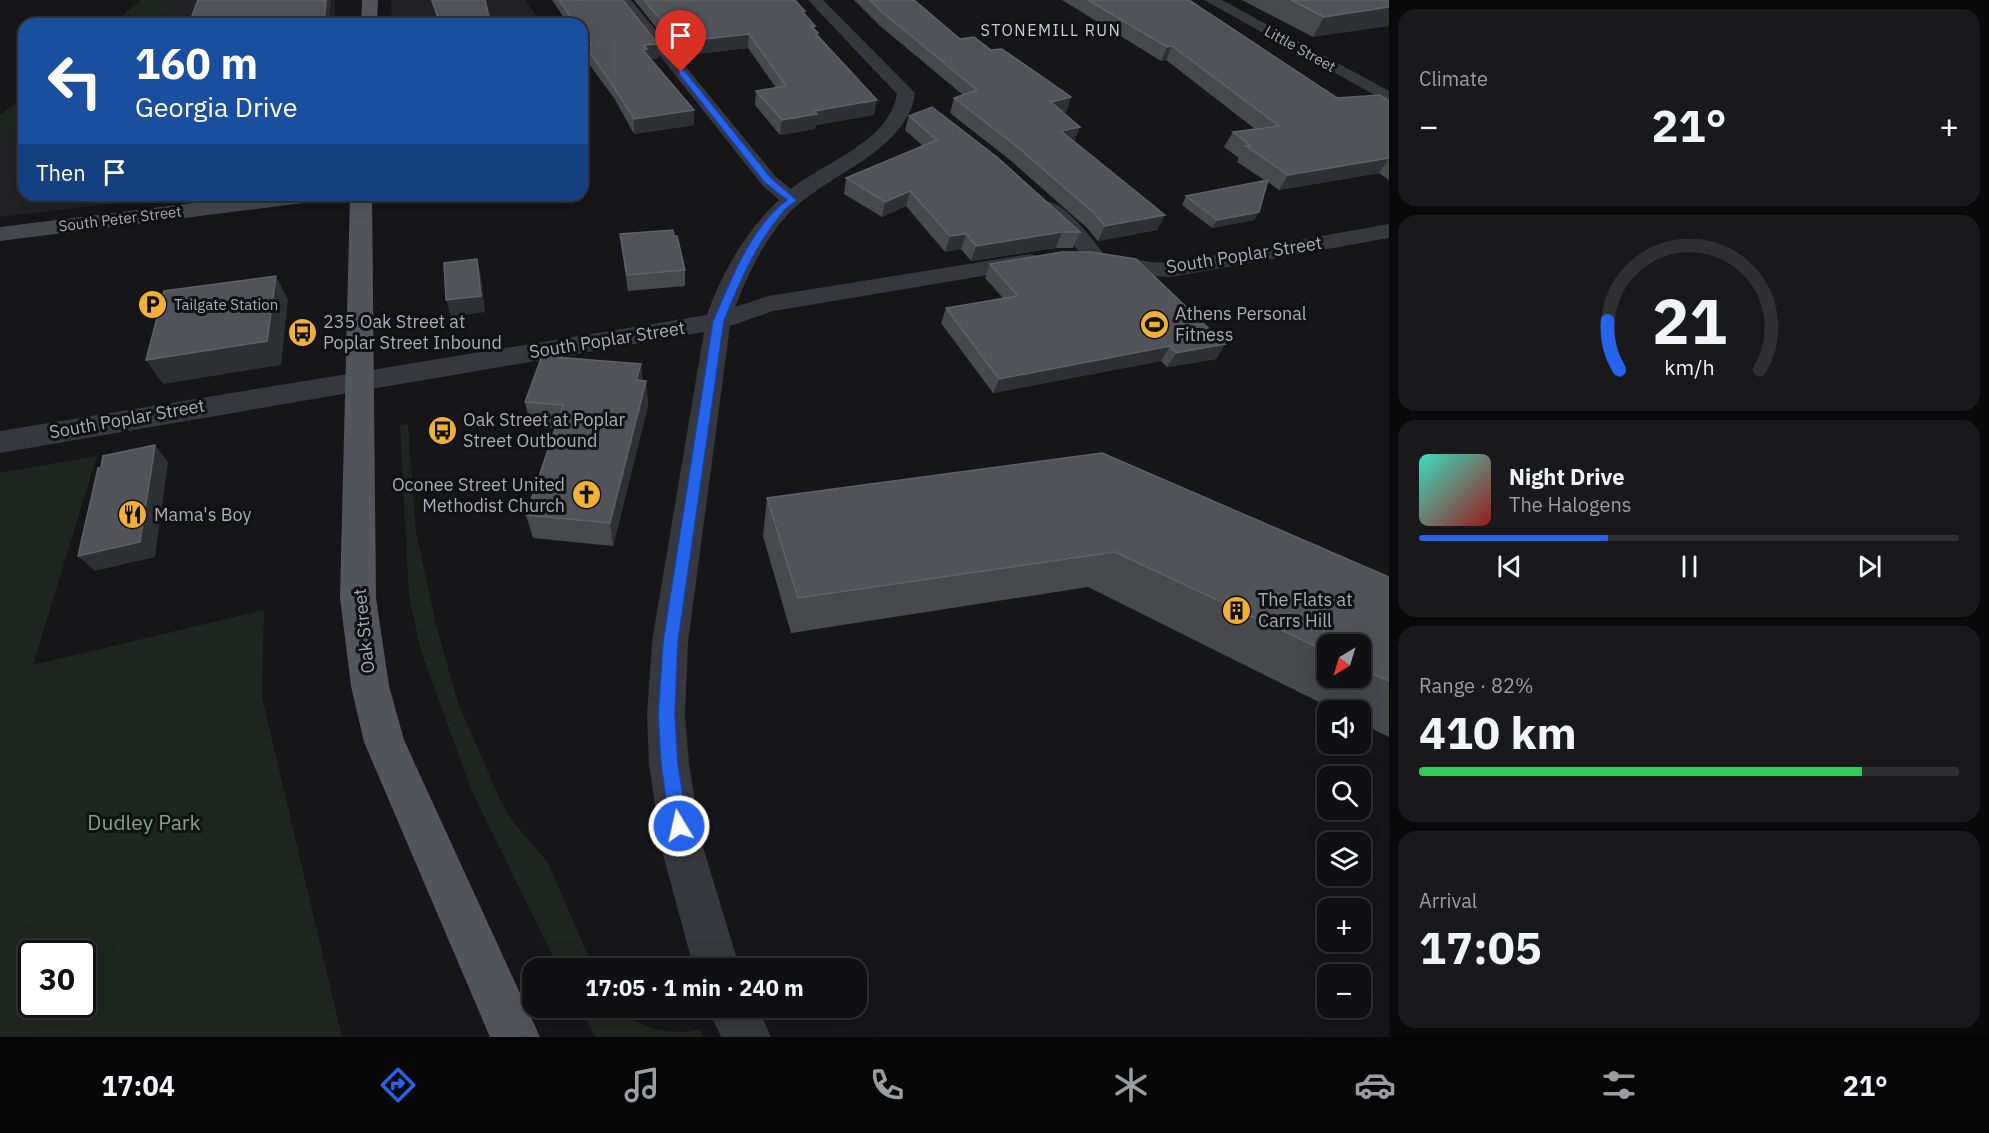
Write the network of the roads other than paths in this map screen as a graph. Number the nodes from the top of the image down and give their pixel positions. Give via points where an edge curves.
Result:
1 (370, 0) edge
2 (623, 0) edge
3 (815, 0) edge
4 (1211, 0) edge
5 (369, 18) edge
6 (1389, 98) edge
7 (1032, 193) edge
8 (792, 200) junction
9 (264, 201) edge
10 (361, 201) edge
11 (1389, 231) edge
12 (0, 234) edge
13 (1095, 258) junction
14 (718, 321) junction
15 (360, 381) junction
16 (0, 442) edge
17 (714, 958) edge
18 (737, 1018) edge
19 (515, 1037) edge
20 (747, 1037) edge

1 - 5 main road
2 - 8 street via 769,181
3 - 8 street via 915,99 889,131
4 - 6 street, Little Street
7 - 13 street via 1077,234
8 - 14 street via 781,208 758,239
9 - 12 street, South Peter Street
10 - 15 main road, Oak Street
11 - 13 street, South Poplar Street via 1172,270
13 - 14 street, South Poplar Street via 1060,256 769,304
14 - 15 street, South Poplar Street
14 - 17 street via 670,642 666,715 682,847
15 - 16 street, South Poplar Street
15 - 19 main road, Oak Street via 358,598 370,686 384,742
18 - 20 street

